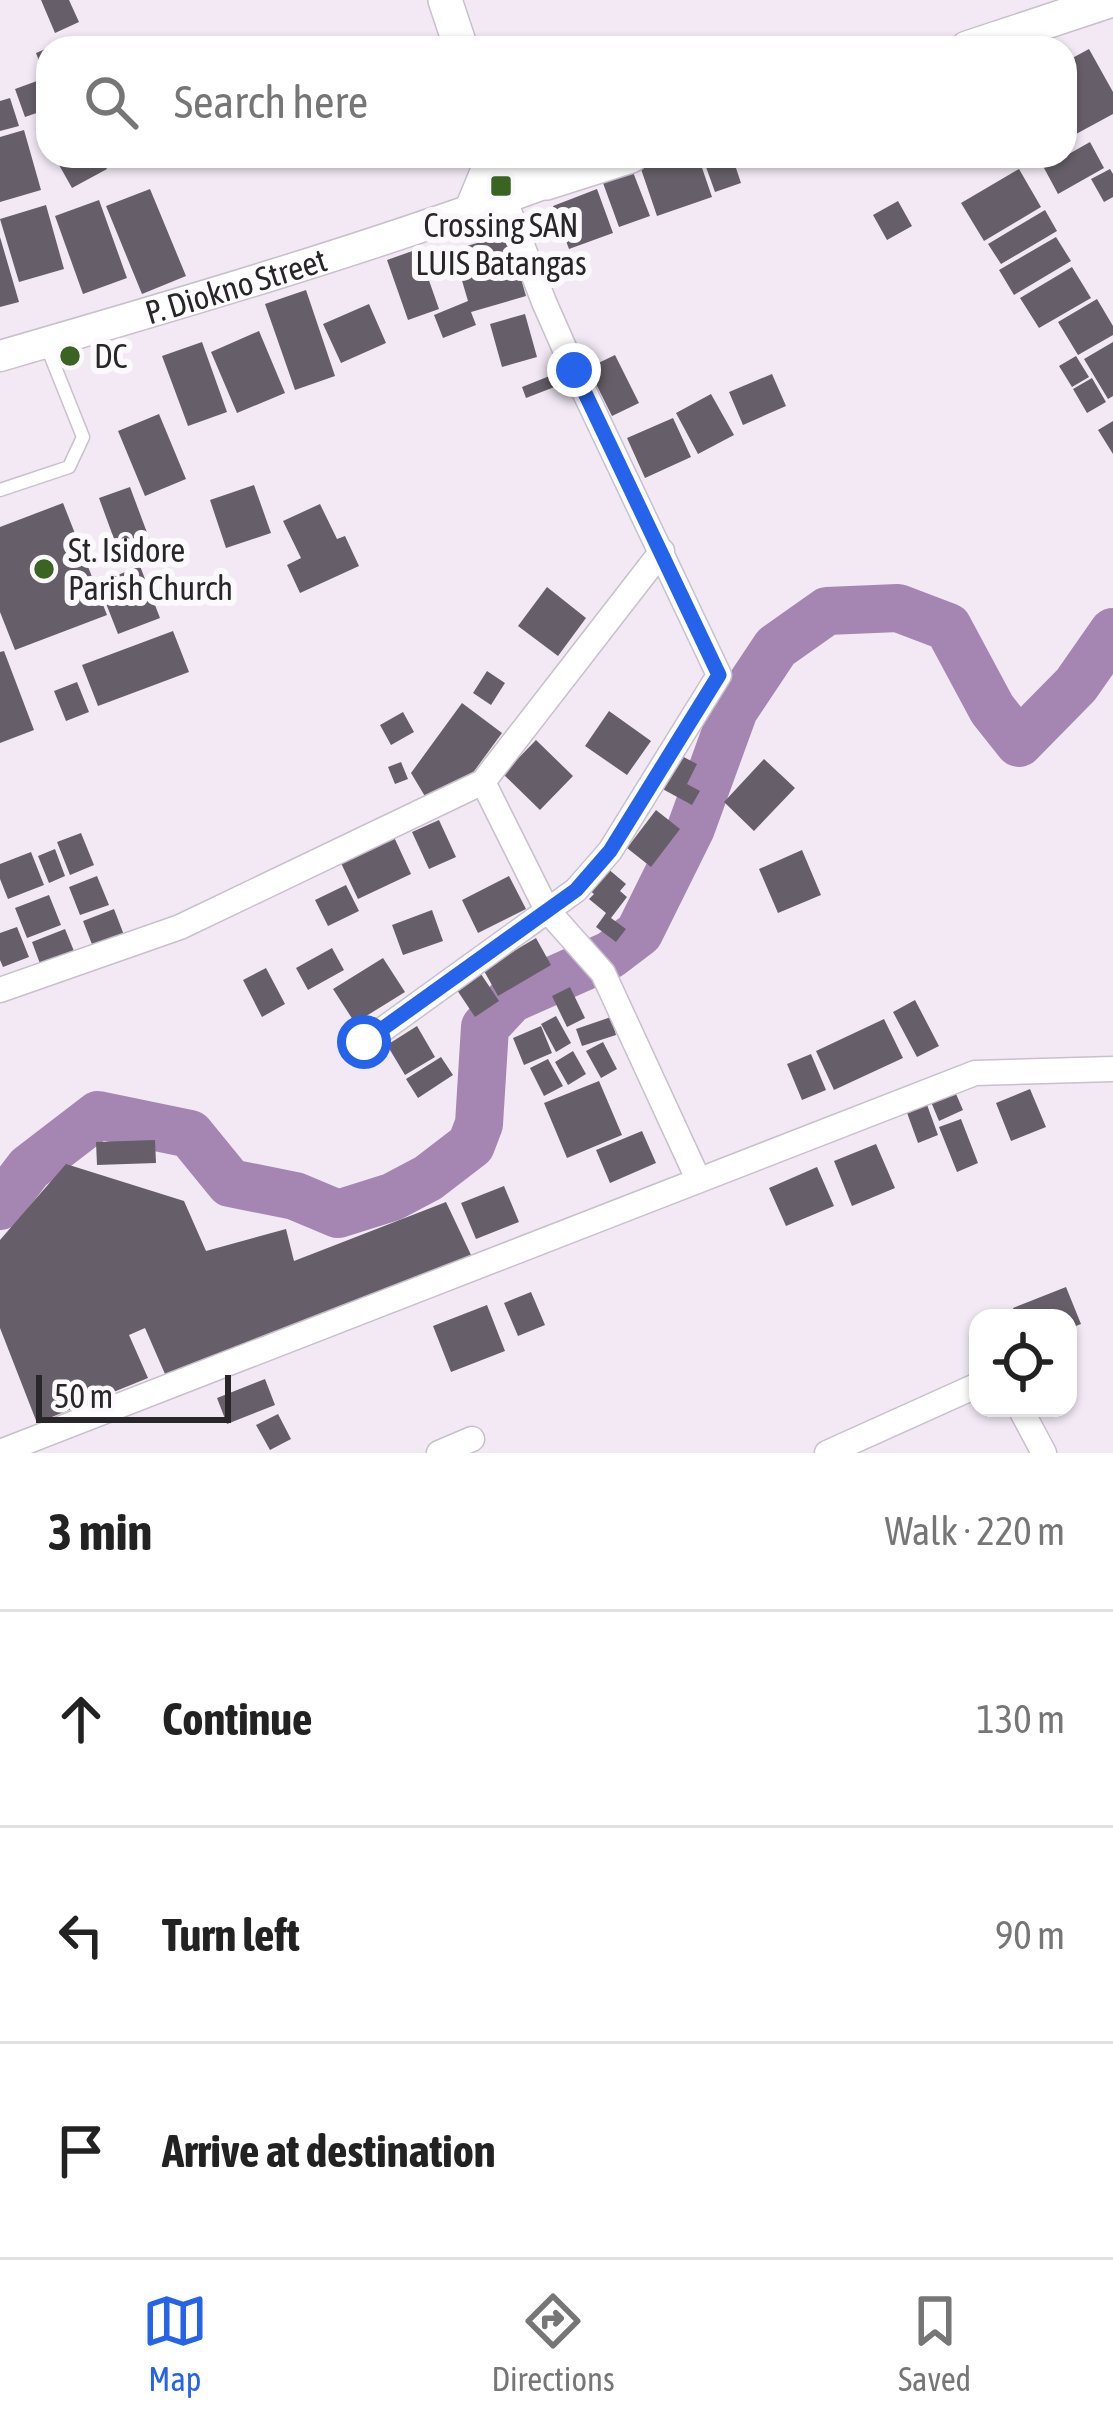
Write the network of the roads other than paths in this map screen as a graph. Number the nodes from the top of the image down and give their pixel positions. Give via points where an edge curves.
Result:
1 (445, 0) edge
2 (1112, 0) edge
3 (457, 36) edge
4 (1003, 36) edge
5 (487, 168) edge
6 (523, 168) edge
7 (593, 168) edge
8 (546, 183) junction
9 (505, 198) junction
10 (470, 212) junction
11 (46, 343) junction
12 (0, 356) edge
13 (0, 490) edge
14 (662, 551) junction
15 (483, 782) junction
16 (547, 910) junction
17 (0, 990) edge
18 (364, 1042) dead end
19 (1113, 1069) edge
20 (698, 1179) junction
21 (969, 1389) edge
22 (1025, 1417) edge
23 (472, 1439) dead end
24 (0, 1452) edge
25 (439, 1453) edge
26 (827, 1453) edge
27 (1044, 1453) edge

1 - 3 main road
2 - 4 main road
5 - 10 street
6 - 8 main road
7 - 8 main road
8 - 9 street, P. Diokno Street
9 - 10 street, P. Diokno Street
9 - 14 street via 574,370
10 - 11 street, P. Diokno Street
11 - 12 street, P. Diokno Street
11 - 13 lane via 83,437 69,467
14 - 15 street
14 - 16 street via 719,675 610,851
15 - 16 street
15 - 17 street via 179,927
16 - 18 street
16 - 20 street via 603,974
19 - 20 street via 975,1073
20 - 24 street
21 - 26 street
22 - 27 street
23 - 25 street

